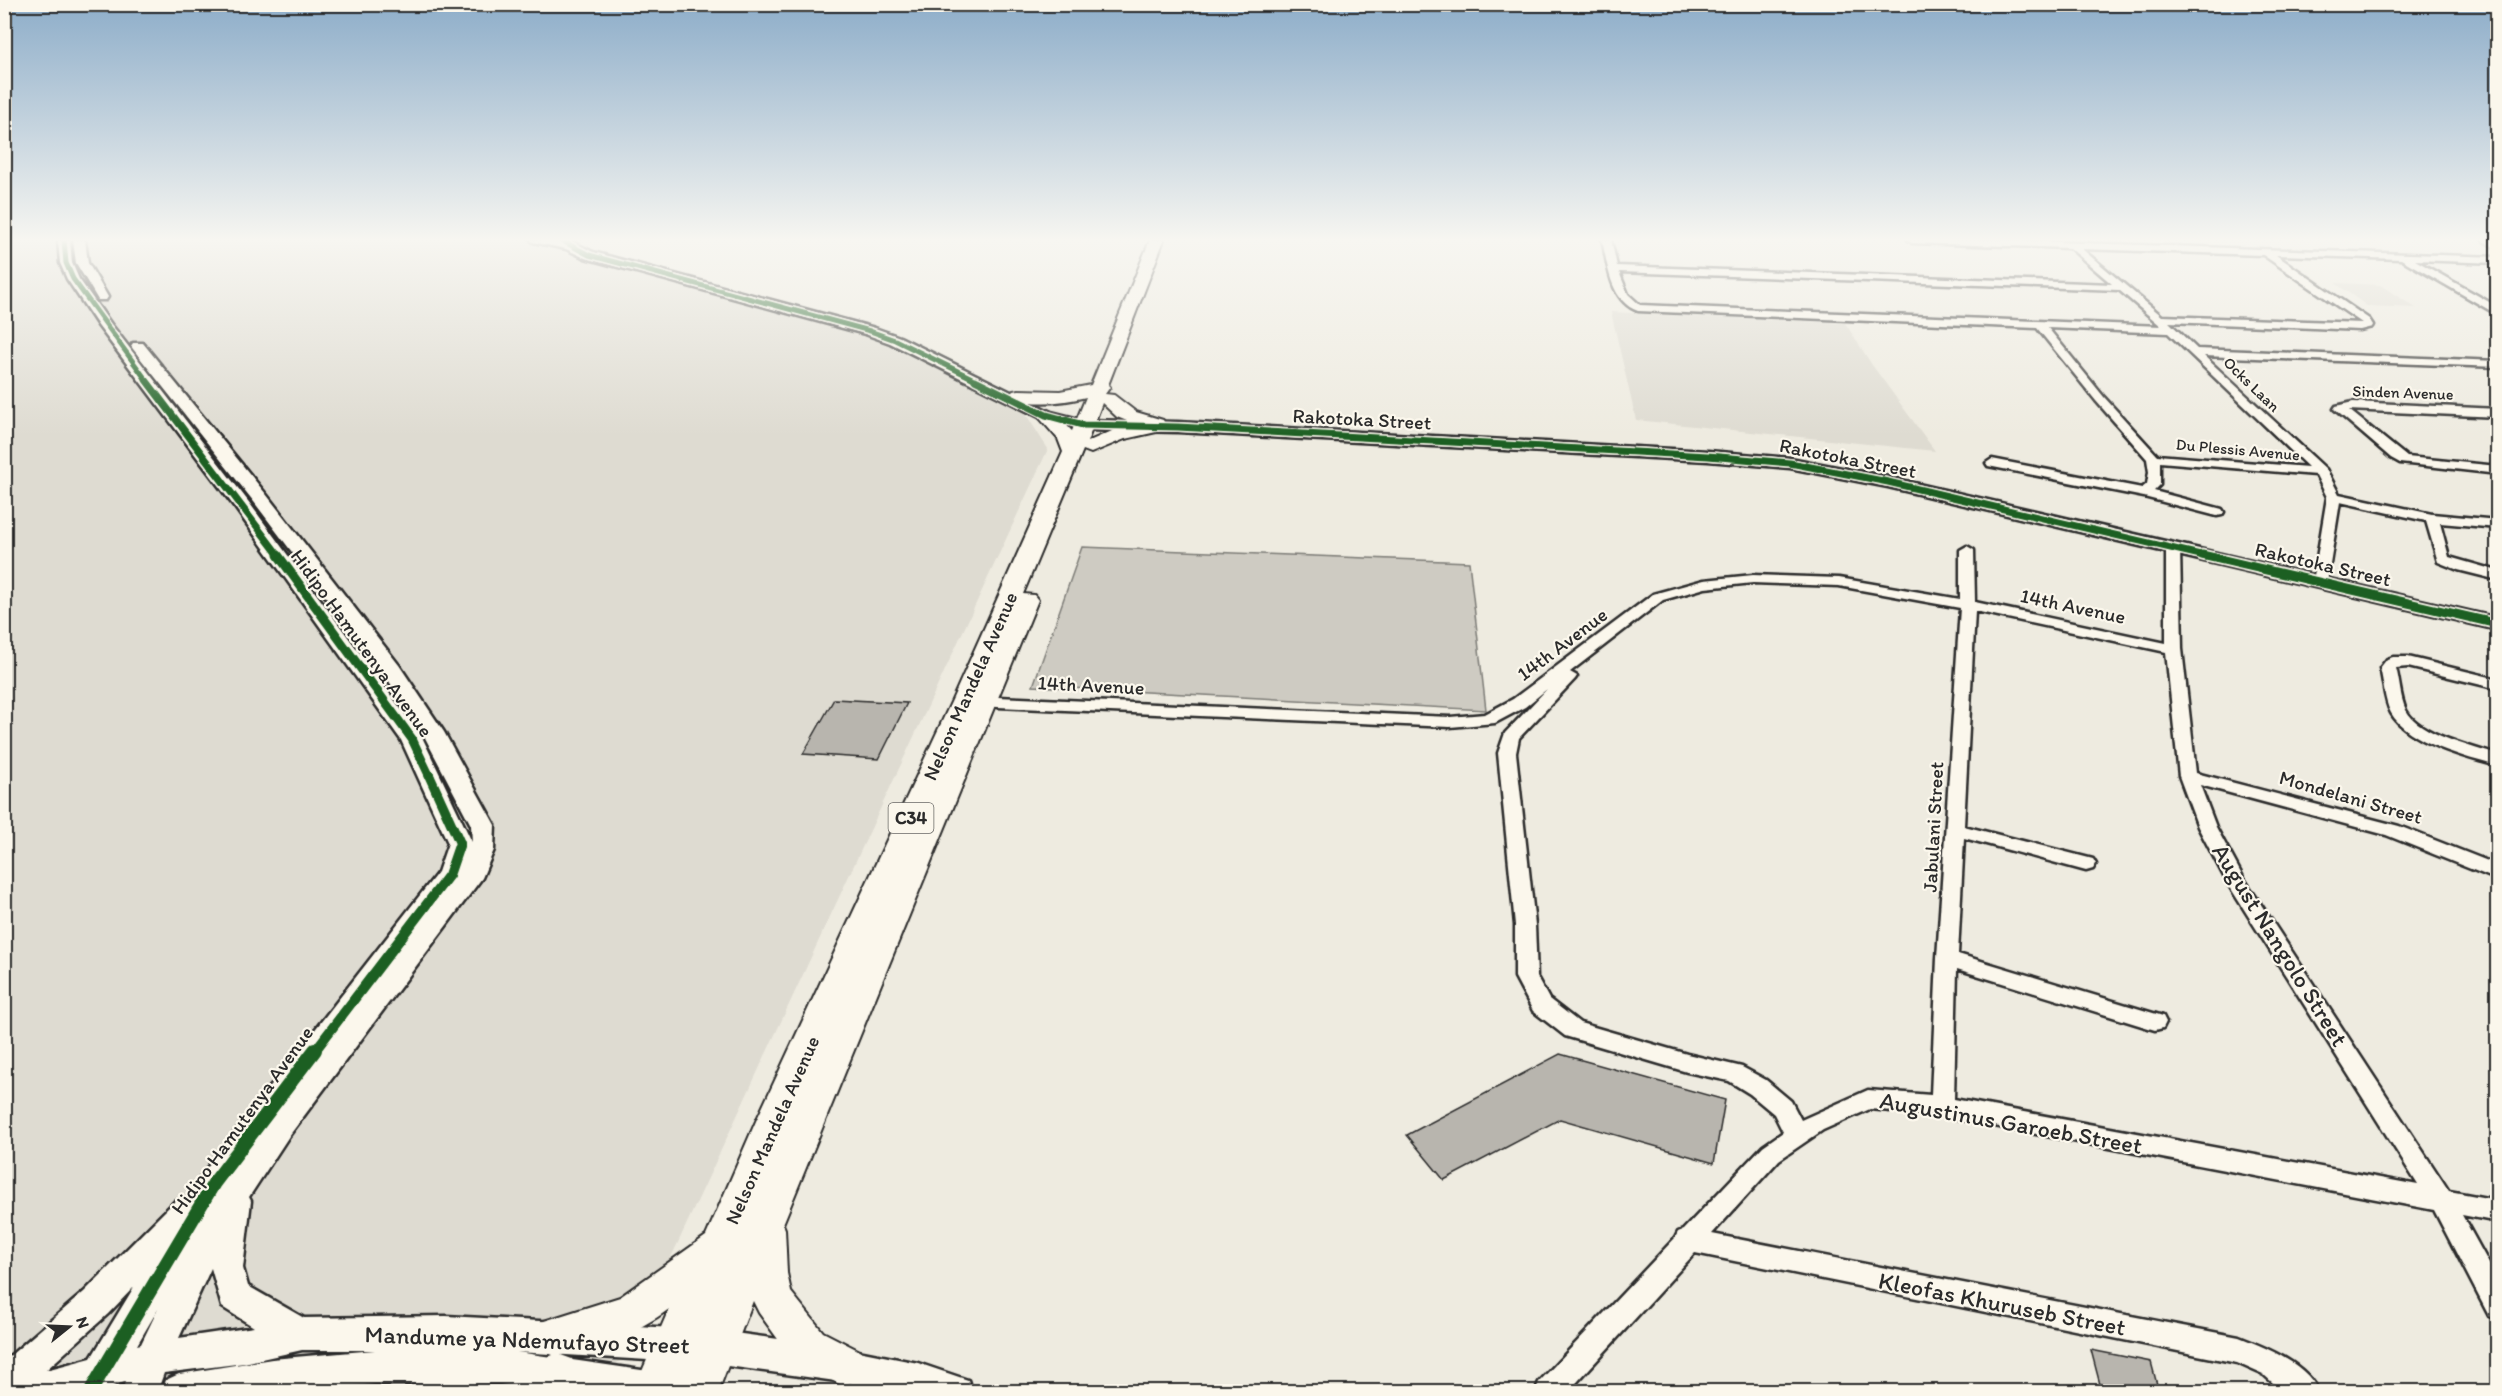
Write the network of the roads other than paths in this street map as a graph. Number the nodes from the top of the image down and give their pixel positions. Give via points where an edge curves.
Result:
1 (91, 305) edge
2 (108, 305) edge
3 (774, 305) edge
4 (803, 305) edge
5 (1130, 305) edge
6 (1142, 305) edge
7 (1633, 305) edge
8 (2142, 305) edge
9 (2343, 305) edge
10 (2159, 319) junction
11 (2040, 325) junction
12 (2170, 330) junction
13 (2195, 352) junction
14 (2484, 363) junction
15 (2498, 364) edge
16 (2498, 372) edge
17 (1019, 395) junction
18 (2498, 413) edge
19 (1046, 415) junction
20 (1093, 421) junction
21 (1155, 426) junction
22 (2153, 458) junction
23 (1992, 463) dead end
24 (2498, 470) edge
25 (2321, 472) junction
26 (2145, 493) junction
27 (2334, 497) junction
28 (2217, 512) dead end
29 (2432, 518) junction
30 (2498, 524) edge
31 (2173, 548) junction
32 (1967, 550) dead end
33 (2498, 576) edge
34 (2320, 582) junction
35 (1968, 605) junction
36 (2498, 624) edge
37 (1600, 642) junction
38 (2174, 649) junction
39 (2498, 684) edge
40 (974, 701) junction
41 (2498, 761) edge
42 (2188, 776) junction
43 (1955, 830) junction
44 (2086, 864) dead end
45 (2498, 873) edge
46 (1947, 958) junction
47 (2155, 1022) dead end
48 (1942, 1107) junction
49 (1796, 1135) junction
50 (225, 1187) junction
51 (2443, 1203) junction
52 (2498, 1211) edge
53 (766, 1219) junction
54 (1688, 1240) junction
55 (721, 1247) junction
56 (2498, 1307) edge
57 (302, 1334) junction
58 (673, 1344) junction
59 (713, 1347) junction
60 (152, 1358) junction
61 (843, 1365) junction
62 (560, 1367) edge
63 (94, 1382) edge
64 (4, 1384) edge
65 (660, 1391) edge
66 (29, 1392) edge
67 (139, 1392) edge
68 (180, 1392) edge
69 (696, 1392) edge
70 (955, 1392) edge
71 (1549, 1392) edge
72 (2305, 1392) edge

1 - 50 street, Hidipo Hamutenya Avenue via 412,739 460,843 449,875
2 - 50 street, Hidipo Hamutenya Avenue via 392,669 433,732 484,832 482,855 473,872 278,1127
3 - 19 street via 895,340
4 - 17 street via 909,339
5 - 20 main road, Nelson Mandela Avenue / C34
6 - 20 main road, Nelson Mandela Avenue / C34
7 - 11 street
8 - 10 street, Ocks Laan
9 - 10 street via 2368,325
10 - 12 street, Ocks Laan
11 - 12 street
11 - 22 street, Du Plessis Avenue
12 - 13 street, Ocks Laan
13 - 14 street, Sinden Avenue
13 - 25 street, Ocks Laan
14 - 15 street, Sinden Avenue
14 - 16 street
17 - 20 street
17 - 20 main road via 1079,394
18 - 24 street, Sinden Avenue via 2353,406 2340,409 2404,460
19 - 20 street
19 - 20 main road via 1068,437
20 - 21 main road via 1122,414
20 - 21 main road via 1119,435
20 - 40 main road, Nelson Mandela Avenue / C34
21 - 31 street, Rakotoka Street via 1708,456 1790,464 1888,482
22 - 25 street, Du Plessis Avenue
22 - 26 street, Du Plessis Avenue via 2153,485
23 - 26 street
25 - 27 street, Ocks Laan
26 - 28 street
27 - 29 street
27 - 34 street
29 - 30 street
29 - 33 street via 2444,559
31 - 34 street, Rakotoka Street
31 - 38 street, August Nangolo Street
32 - 35 street, Jabulani Street
34 - 36 street, Rakotoka Street
35 - 37 street, 14th Avenue via 1839,582 1753,579 1704,584 1658,597
35 - 38 street, 14th Avenue
35 - 43 street, Jabulani Street
37 - 40 street, 14th Avenue via 1519,703 1489,719 1450,722
37 - 49 street via 1510,737 1507,753 1526,925 1526,977 1541,1005 1573,1030 1734,1073 1758,1087 1783,1108
38 - 42 street, August Nangolo Street
39 - 41 street via 2408,662 2392,662 2388,668 2400,714 2409,725
40 - 53 main road, Nelson Mandela Avenue / C34
40 - 55 main road, Nelson Mandela Avenue / C34 via 779,1110
42 - 45 street, Mondelani Street via 2392,830
42 - 51 street, August Nangolo Street via 2207,827 2235,879
43 - 44 street
43 - 46 street, Jabulani Street
46 - 47 street
46 - 48 street, Jabulani Street
48 - 49 street, Augustinus Garoeb Street via 1868,1099
48 - 51 street, Augustinus Garoeb Street
49 - 54 street, Augustinus Garoeb Street via 1771,1153
50 - 57 street via 227,1268 234,1296
50 - 60 street, Hidipo Hamutenya Avenue via 214,1226
50 - 63 street, Hidipo Hamutenya Avenue
50 - 64 street
51 - 52 street, Augustinus Garoeb Street
51 - 56 street, August Nangolo Street
53 - 59 main road, Nelson Mandela Avenue / C34
53 - 61 main road via 767,1273 773,1300 808,1346
54 - 71 street, Augustinus Garoeb Street
54 - 72 street, Kleofas Khuruseb Street via 2239,1350 2274,1365
55 - 58 main road, Nelson Mandela Avenue / C34
55 - 62 main road via 634,1311 610,1322
57 - 60 street, Mandume ya Ndemufayo Street
57 - 62 street, Mandume ya Ndemufayo Street via 446,1332
58 - 59 street, Mandume ya Ndemufayo Street
58 - 62 street, Mandume ya Ndemufayo Street
58 - 65 main road, Nelson Mandela Avenue / C34
59 - 61 street, Mandume ya Ndemufayo Street
59 - 69 main road, Nelson Mandela Avenue / C34
60 - 63 street, Mandume ya Ndemufayo Street
60 - 67 street, Hidipo Hamutenya Avenue
61 - 70 street, Mandume ya Ndemufayo Street
62 - 65 street, Mandume ya Ndemufayo Street
62 - 68 street, Mandume ya Ndemufayo Street via 375,1367 272,1376
63 - 66 street, Mandume ya Ndemufayo Street

